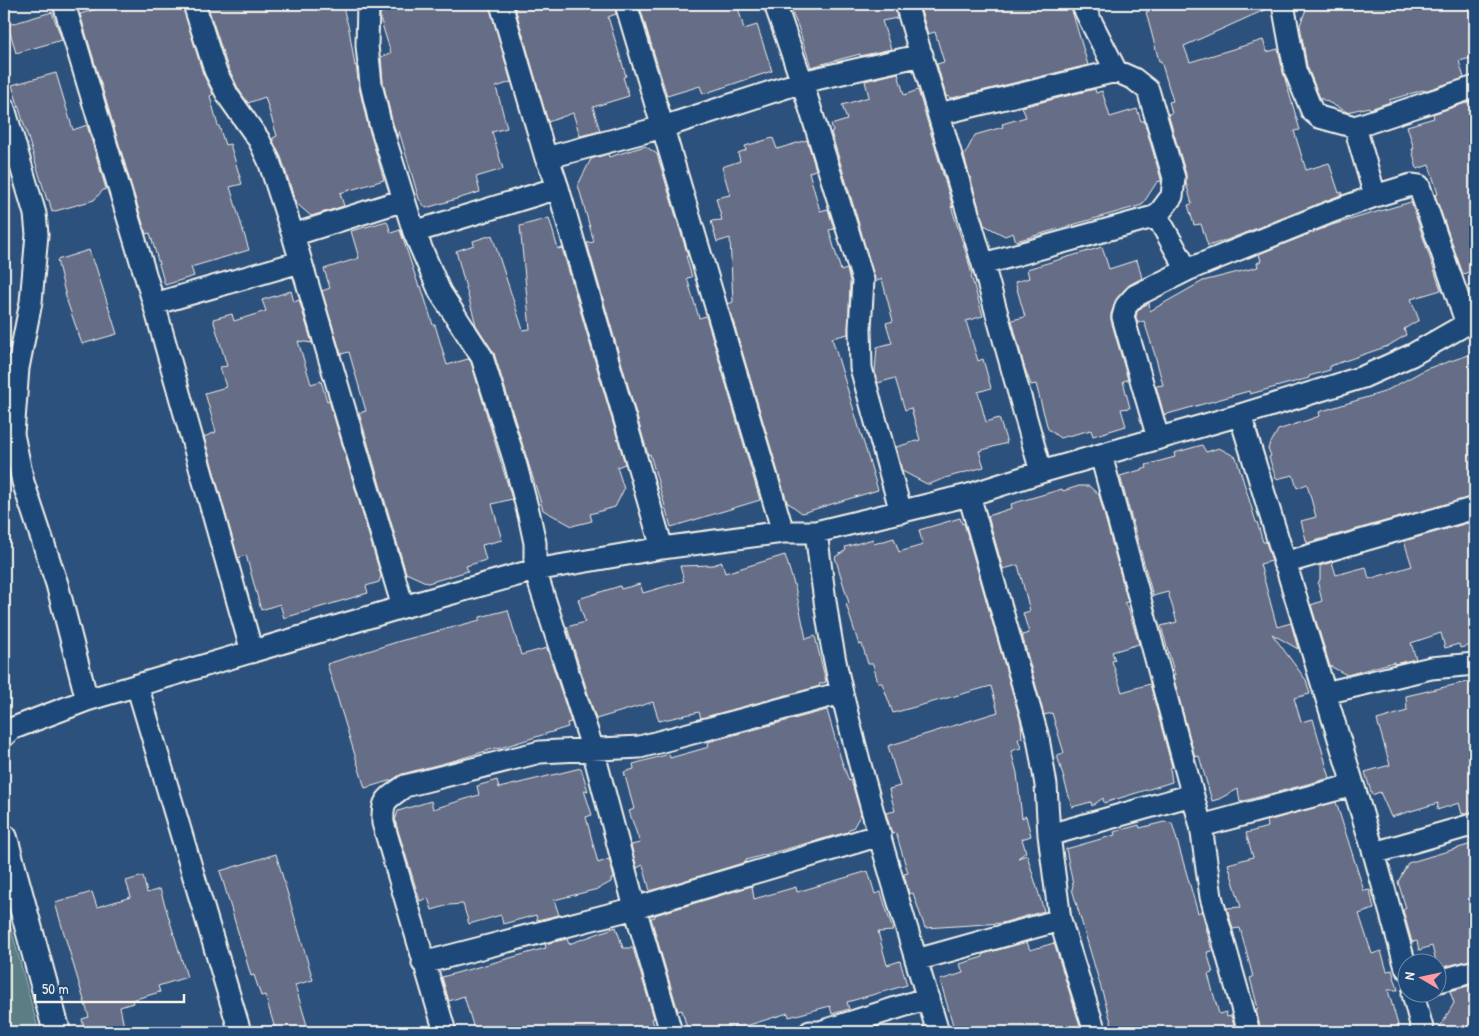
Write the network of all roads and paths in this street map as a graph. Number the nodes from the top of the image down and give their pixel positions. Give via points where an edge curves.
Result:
1 (64, 4) edge
2 (194, 4) edge
3 (368, 4) edge
4 (501, 4) edge
5 (626, 4) edge
6 (775, 4) edge
7 (906, 4) edge
8 (1082, 4) edge
9 (1283, 4) edge
10 (922, 55) junction
11 (1116, 71) junction
12 (802, 82) junction
13 (1475, 87) edge
14 (4, 108) edge
15 (939, 114) junction
16 (663, 127) junction
17 (1355, 127) junction
18 (7, 130) edge
19 (546, 158) junction
20 (558, 188) junction
21 (1375, 196) junction
22 (404, 200) junction
23 (1157, 216) junction
24 (414, 232) junction
25 (293, 235) junction
26 (300, 262) junction
27 (983, 264) junction
28 (1187, 270) junction
29 (154, 304) junction
30 (1471, 322) edge
31 (1240, 415) junction
32 (1158, 438) junction
33 (1101, 455) junction
34 (1042, 472) junction
35 (969, 495) junction
36 (1475, 508) edge
37 (900, 512) junction
38 (783, 532) junction
39 (816, 532) junction
40 (662, 548) junction
41 (1284, 563) junction
42 (535, 570) junction
43 (403, 607) junction
44 (252, 652) junction
45 (1475, 664) edge
46 (138, 685) junction
47 (842, 693) junction
48 (1325, 693) junction
49 (88, 700) junction
50 (6, 731) edge
51 (593, 750) junction
52 (1353, 785) junction
53 (1192, 795) junction
54 (1475, 824) edge
55 (1201, 826) junction
56 (880, 835) junction
57 (1049, 835) junction
58 (4, 838) edge
59 (1374, 853) junction
60 (635, 908) junction
61 (1060, 920) junction
62 (1402, 954) edge
63 (916, 960) junction
64 (423, 963) junction
65 (1475, 971) edge
66 (1446, 979) edge
67 (928, 998) junction
68 (1416, 1004) edge
69 (57, 1032) edge
70 (240, 1032) edge
71 (444, 1032) edge
72 (671, 1032) edge
73 (810, 1032) edge
74 (938, 1032) edge
75 (1095, 1032) edge
76 (1249, 1032) edge
77 (1423, 1032) edge

1 - 29 street
2 - 25 street via 215,70 269,161
3 - 22 street via 367,46 371,84
4 - 19 street
5 - 16 street
6 - 12 street
7 - 10 street
8 - 11 street
9 - 17 street via 1294,70 1312,111 1319,117
10 - 12 street
10 - 15 street
11 - 15 street
11 - 23 street via 1148,90 1174,178 1172,196
12 - 16 street
12 - 37 street via 863,280 860,368
13 - 17 street
14 - 18 street
15 - 27 street
16 - 19 street
16 - 38 street
17 - 21 street
18 - 49 street via 35,214 37,234 31,302 18,368 13,434 23,482
19 - 20 street
20 - 24 street
20 - 40 street
21 - 28 street
21 - 30 street via 1411,184 1419,186
22 - 24 street
22 - 25 street
23 - 27 street
23 - 28 street
24 - 42 street via 440,292 482,357 529,515 535,543
25 - 26 street
26 - 29 street
26 - 43 street
27 - 34 street
28 - 32 street via 1135,296 1126,306 1124,316
29 - 44 street
30 - 31 street via 1412,355 1363,377
31 - 32 street
31 - 41 street
32 - 33 street
33 - 34 street
33 - 53 street
34 - 35 street
35 - 37 street
35 - 57 street via 1038,738 1046,785
36 - 41 street
37 - 39 street
38 - 39 street
38 - 40 street
39 - 47 street via 826,611
40 - 42 street
41 - 48 street
42 - 43 street
42 - 51 street
43 - 44 street
44 - 46 street
45 - 48 street via 1431,668
46 - 49 street
46 - 70 street
47 - 51 street via 640,747
47 - 56 street
48 - 52 street
49 - 50 street
51 - 60 street
51 - 64 street via 531,754 404,786 389,798 382,807 383,823
52 - 55 street
52 - 59 street
53 - 55 street
53 - 57 street
54 - 59 street
55 - 76 street via 1211,897
56 - 60 street
56 - 63 street
57 - 61 street
58 - 69 main road
59 - 62 street
60 - 64 street
60 - 72 street
61 - 63 street
61 - 75 street
63 - 67 street
64 - 71 street
65 - 66 street
67 - 73 street via 820,1032
67 - 74 street
68 - 77 street

